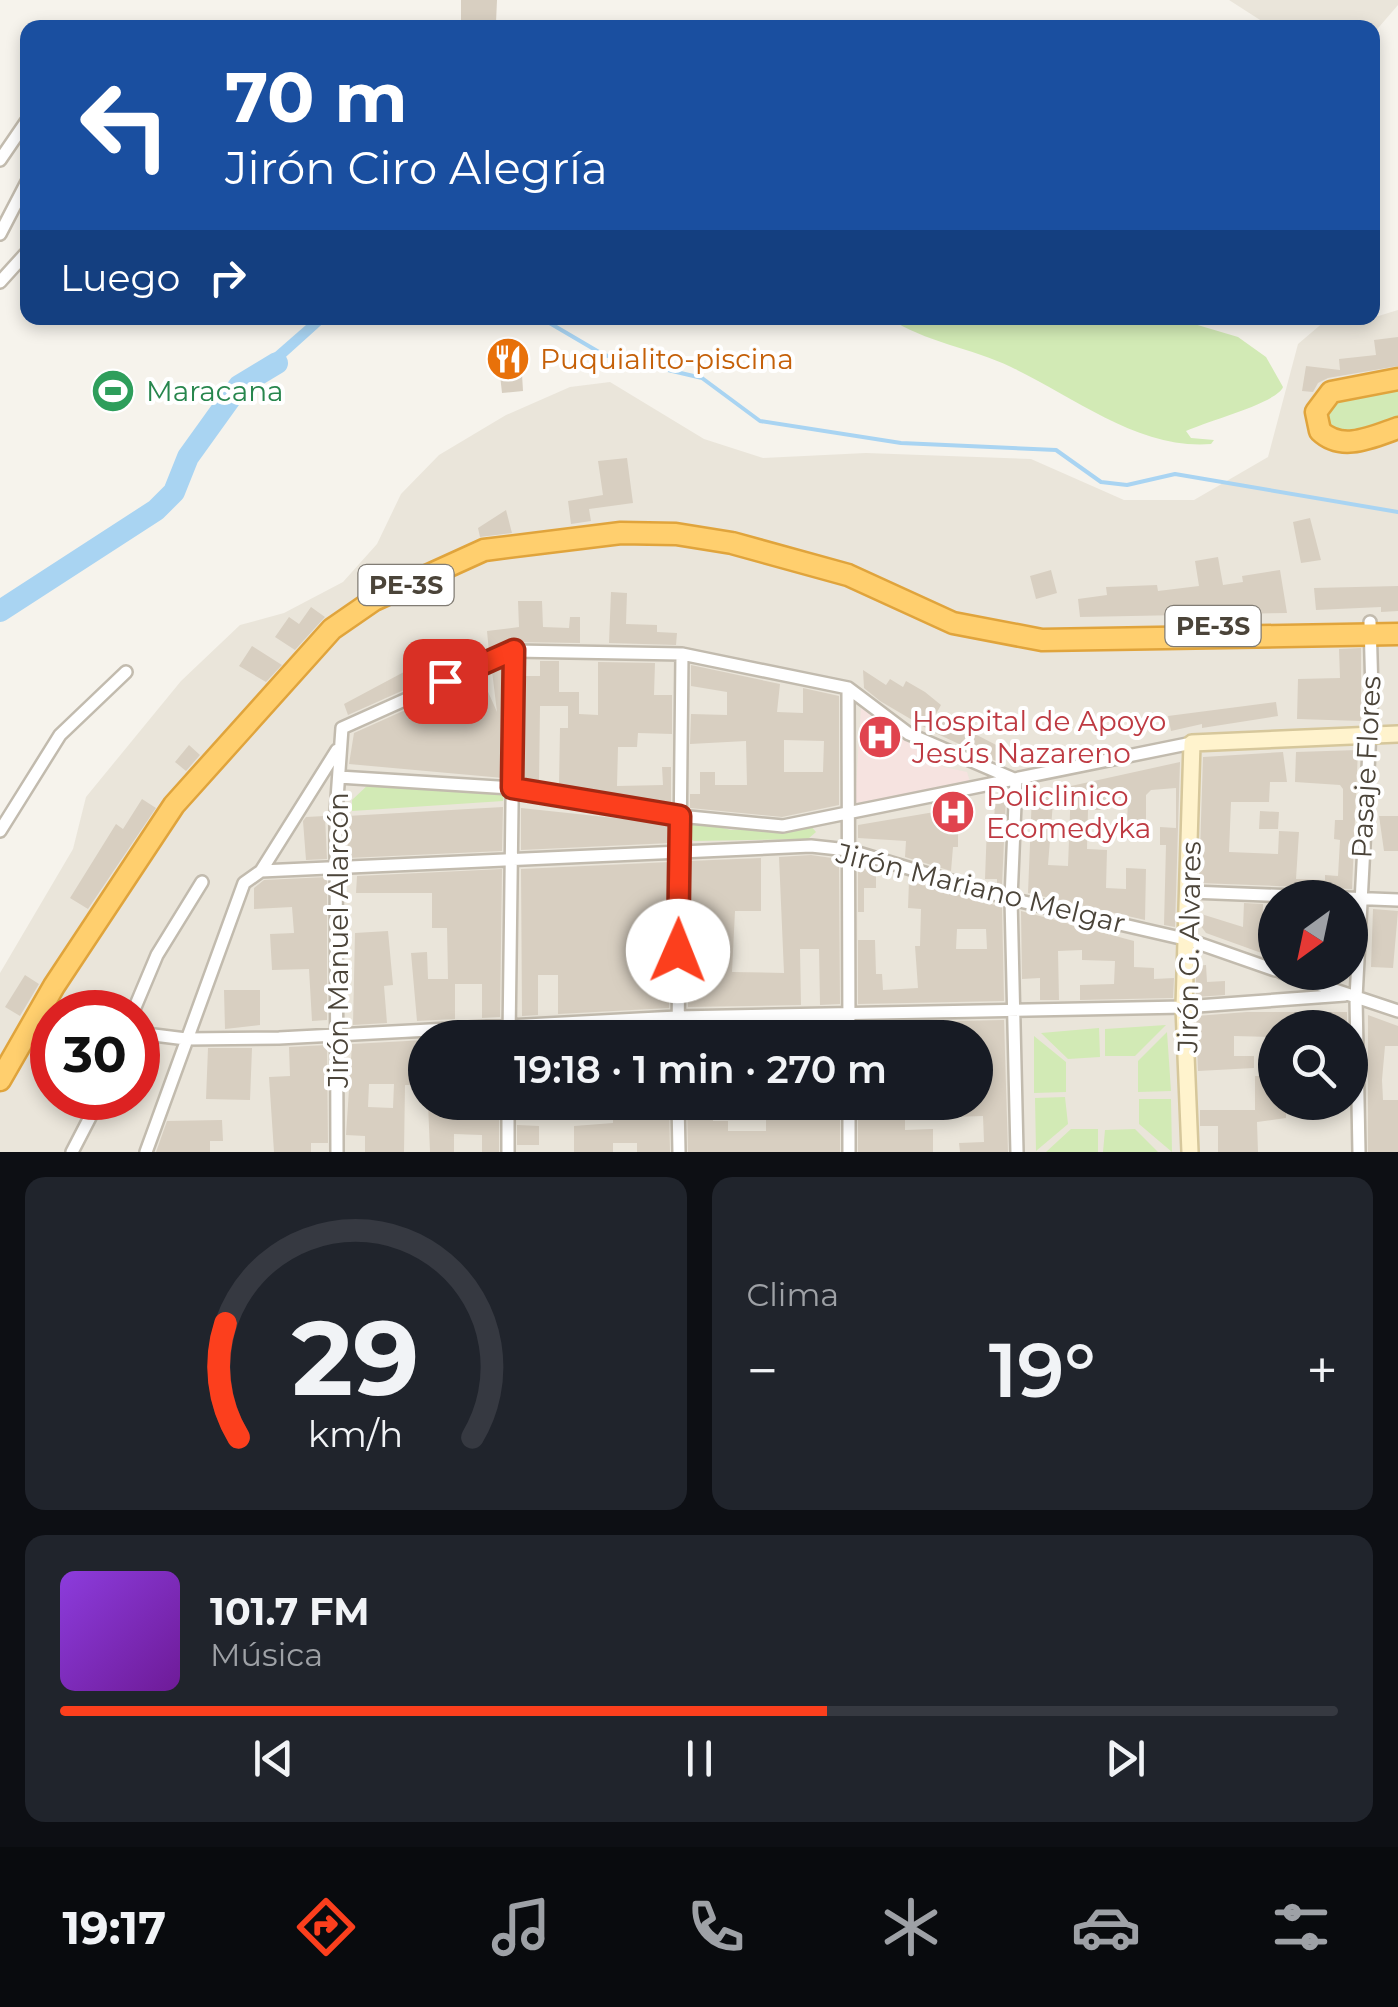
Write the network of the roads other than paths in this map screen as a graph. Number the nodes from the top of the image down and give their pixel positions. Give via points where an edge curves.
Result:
1 (20, 131) edge
2 (0, 160) edge
3 (20, 195) edge
4 (0, 234) edge
5 (20, 260) edge
6 (0, 282) edge
7 (1398, 379) edge
8 (1398, 428) edge
9 (1398, 621) edge
10 (1370, 628) junction
11 (1398, 634) edge
12 (514, 650) junction
13 (682, 654) junction
14 (126, 672) dead end
15 (848, 688) junction
16 (1368, 734) junction
17 (1398, 734) edge
18 (1192, 742) junction
19 (338, 748) junction
20 (339, 778) junction
21 (1016, 780) junction
22 (512, 788) junction
23 (848, 815) junction
24 (680, 816) junction
25 (0, 831) edge
26 (848, 850) junction
27 (680, 852) junction
28 (510, 856) junction
29 (337, 868) junction
30 (261, 871) junction
31 (1361, 880) edge
32 (202, 882) dead end
33 (1190, 892) junction
34 (1258, 894) edge
35 (1368, 898) edge
36 (1011, 899) junction
37 (1398, 900) edge
38 (1189, 940) junction
39 (1258, 965) edge
40 (142, 990) edge
41 (1330, 990) edge
42 (1351, 990) edge
43 (1350, 997) junction
44 (1184, 1008) junction
45 (1398, 1011) edge
46 (1016, 1013) junction
47 (849, 1014) junction
48 (677, 1016) junction
49 (508, 1020) edge
50 (632, 1020) edge
51 (677, 1020) edge
52 (849, 1020) edge
53 (408, 1033) edge
54 (337, 1035) junction
55 (160, 1036) edge
56 (186, 1040) junction
57 (0, 1080) edge
58 (89, 1120) edge
59 (508, 1120) edge
60 (678, 1120) edge
61 (849, 1120) edge
62 (72, 1152) edge
63 (146, 1152) edge
64 (337, 1152) edge
65 (508, 1152) edge
66 (679, 1152) edge
67 (849, 1152) edge
68 (1017, 1152) edge
69 (1190, 1152) edge
70 (1358, 1152) edge

1 - 2 street
3 - 4 street
5 - 6 street
7 - 8 highway via 1330,392 1316,412 1320,431 1334,442
9 - 10 highway, PE-3S
10 - 11 highway, PE-3S
10 - 16 street, Pasaje Flores
10 - 57 highway, PE-3S via 1042,640 953,623 830,569 676,534 513,544 452,562 332,629 174,805
12 - 13 street
12 - 19 street, Jirón Manuel Alarcón via 342,728
12 - 22 street
13 - 15 street
13 - 24 street
14 - 25 street via 60,735
15 - 21 street via 909,734
15 - 23 street
16 - 17 street
16 - 18 street
16 - 31 street, Pasaje Flores
18 - 21 street
18 - 33 street, Jirón G. Alvares
19 - 20 street, Jirón Manuel Alarcón
19 - 30 street
20 - 22 street
20 - 29 street, Jirón Manuel Alarcón
21 - 23 street
21 - 36 street
22 - 24 street
22 - 28 street
23 - 24 street via 767,826
23 - 26 street
24 - 27 street
26 - 27 street, Jirón Mariano Melgar
26 - 36 street, Jirón Mariano Melgar
26 - 47 street
27 - 28 street, Jirón Mariano Melgar
27 - 48 street
28 - 29 street, Jirón Mariano Melgar
28 - 49 street
29 - 30 street, Jirón Mariano Melgar
29 - 54 street, Jirón Manuel Alarcón
30 - 56 street via 244,883
32 - 40 street
33 - 34 street
33 - 38 street, Jirón G. Alvares
35 - 37 street
36 - 38 street, Jirón Mariano Melgar
36 - 46 street
38 - 39 street, Jirón Mariano Melgar
38 - 44 street, Jirón G. Alvares
41 - 43 street, Jirón Mariano Melgar
42 - 43 street, Pasaje Flores
43 - 44 street
43 - 45 street, Jirón Mariano Melgar
43 - 70 street, Pasaje Flores
44 - 46 street
44 - 69 street, Jirón G. Alvares
46 - 47 street
46 - 68 street
47 - 48 street
47 - 52 street
48 - 50 street
48 - 51 street
53 - 54 street
54 - 56 street
54 - 64 street, Jirón Manuel Alarcón
55 - 56 street
56 - 63 street
58 - 62 street
59 - 65 street
60 - 66 street
61 - 67 street

